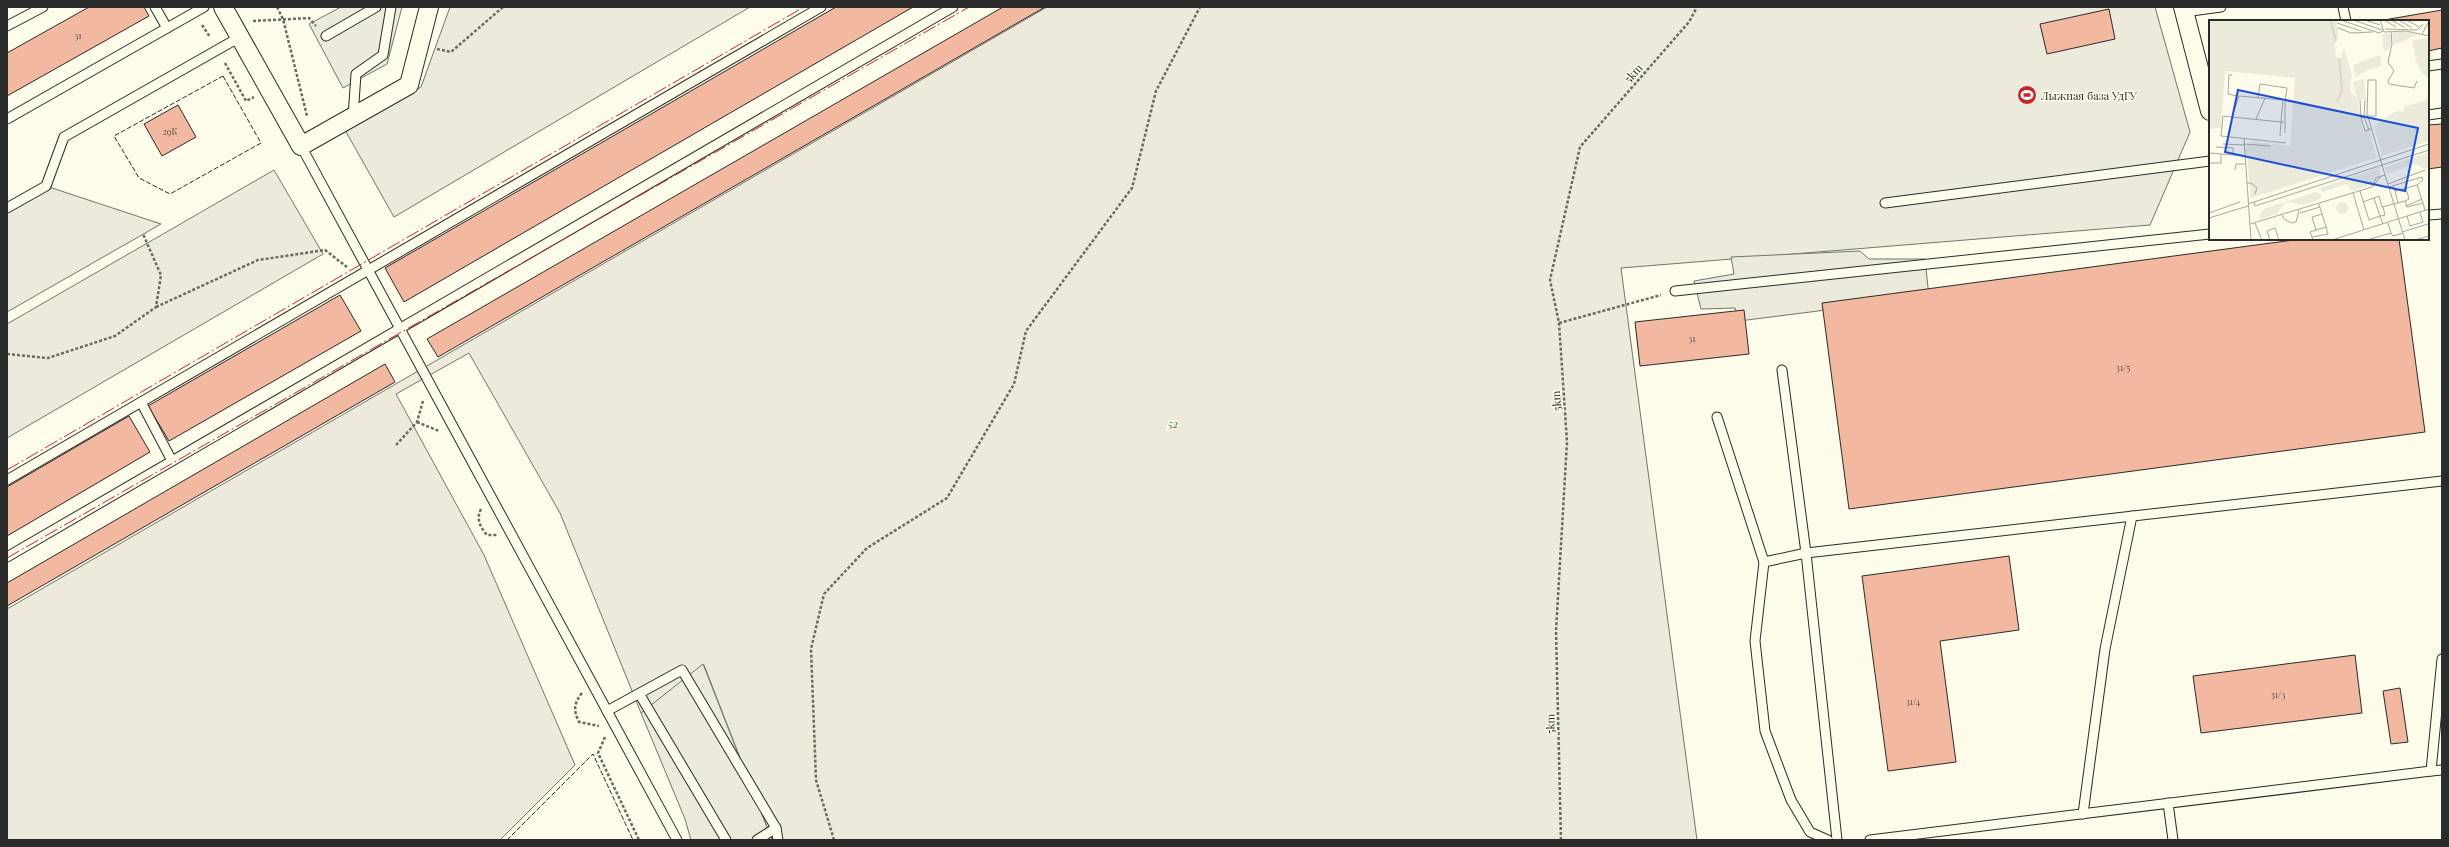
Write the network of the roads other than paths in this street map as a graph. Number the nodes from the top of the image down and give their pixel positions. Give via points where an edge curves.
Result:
1 (43, 7) edge
2 (155, 7) edge
3 (204, 7) edge
4 (223, 7) edge
5 (376, 7) edge
6 (391, 7) edge
7 (429, 7) edge
8 (821, 7) edge
9 (953, 7) edge
10 (2221, 7) edge
11 (2343, 7) edge
12 (2184, 10) edge
13 (2346, 20) edge
14 (7, 26) edge
15 (167, 28) junction
16 (236, 30) junction
17 (326, 36) road end
18 (2442, 64) edge
19 (2429, 66) edge
20 (2209, 107) edge
21 (2442, 113) edge
22 (2429, 115) edge
23 (353, 117) junction
24 (7, 119) edge
25 (301, 146) junction
26 (2209, 161) edge
27 (1885, 203) dead end
28 (7, 208) edge
29 (2442, 214) edge
30 (2429, 215) edge
31 (2209, 234) edge
32 (369, 271) junction
33 (1675, 291) road end
34 (400, 329) junction
35 (1782, 370) dead end
36 (141, 402) junction
37 (1717, 417) dead end
38 (172, 462) junction
39 (7, 480) edge
40 (2442, 481) edge
41 (2132, 516) junction
42 (1806, 553) junction
43 (7, 557) edge
44 (1764, 562) junction
45 (2442, 659) edge
46 (640, 695) junction
47 (607, 711) junction
48 (2442, 770) edge
49 (2431, 771) junction
50 (2168, 803) junction
51 (2083, 814) junction
52 (776, 828) junction
53 (1810, 836) edge
54 (677, 840) edge
55 (726, 840) edge
56 (757, 840) edge
57 (778, 840) edge
58 (1828, 840) edge
59 (1837, 840) edge
60 (1870, 840) edge
61 (2173, 840) edge

1 - 14 lane
2 - 15 lane
3 - 15 lane
4 - 16 street
5 - 17 lane
6 - 23 lane via 383,55 356,74
7 - 23 street via 409,85
8 - 32 lane
9 - 34 lane
10 - 12 lane
11 - 13 lane
12 - 20 street
15 - 24 lane
16 - 25 street
16 - 28 lane via 64,138 46,186
18 - 19 lane
21 - 22 lane
23 - 25 street
25 - 32 lane
26 - 27 lane
29 - 30 lane
31 - 33 lane
32 - 34 lane
32 - 36 lane
34 - 38 lane
34 - 47 lane
35 - 42 lane
36 - 38 lane
36 - 39 lane
37 - 44 lane
38 - 43 lane
40 - 41 lane
41 - 42 lane
41 - 51 lane via 2105,649
42 - 44 lane
42 - 59 lane
44 - 53 lane via 1755,642 1765,731 1790,800
45 - 49 lane
46 - 47 lane
46 - 52 lane via 682,670
46 - 55 lane
47 - 54 lane
48 - 49 lane
49 - 50 lane
50 - 51 lane
50 - 61 lane
51 - 60 lane
52 - 56 lane
52 - 57 lane
53 - 58 lane

